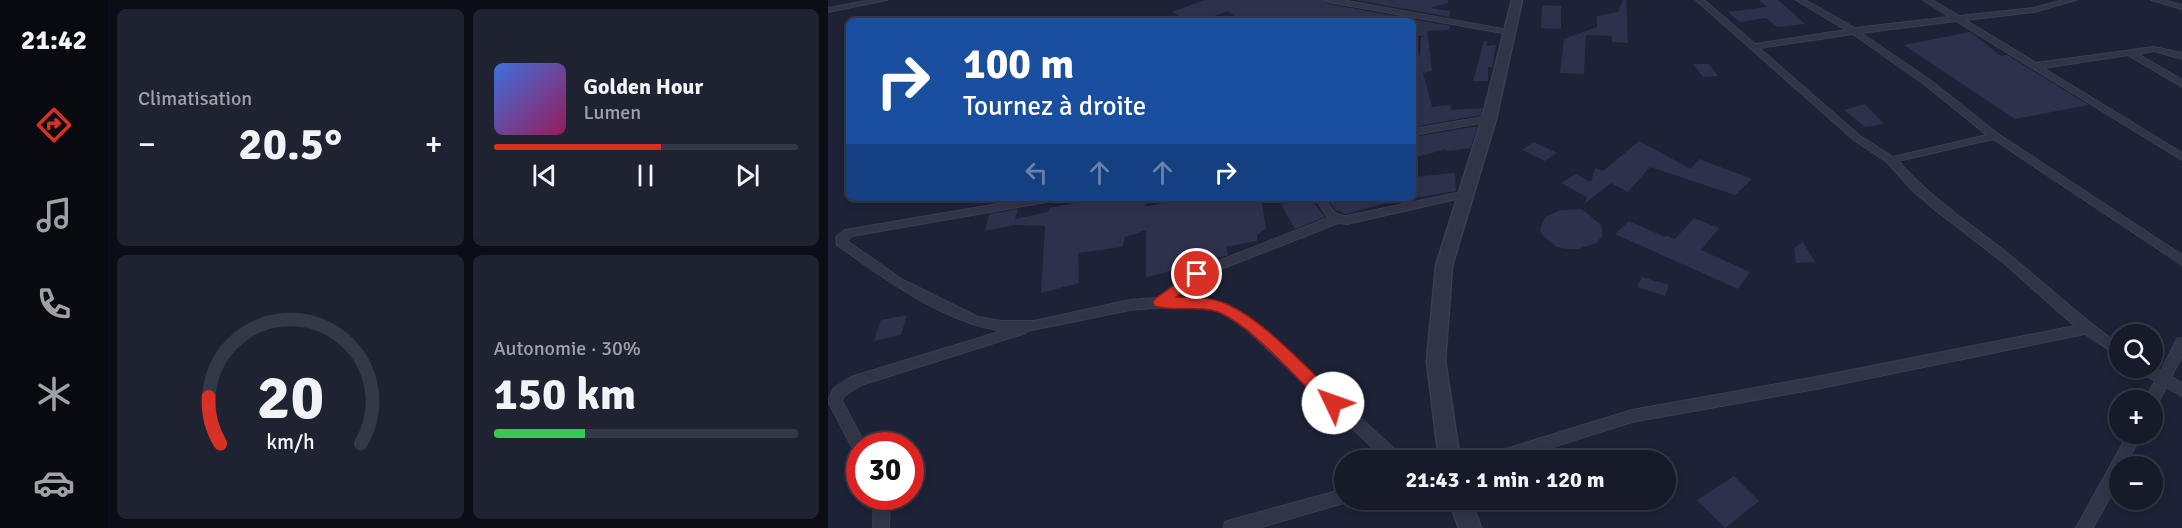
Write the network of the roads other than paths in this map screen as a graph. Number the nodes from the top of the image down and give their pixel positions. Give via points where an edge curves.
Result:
1 (883, 0) edge
2 (1329, 0) edge
3 (1517, 0) edge
4 (1701, 0) edge
5 (1800, 0) edge
6 (1927, 0) edge
7 (2072, 0) edge
8 (2155, 0) edge
9 (2182, 7) edge
10 (828, 10) edge
11 (1956, 18) junction
12 (1854, 31) junction
13 (1508, 32) junction
14 (1755, 46) junction
15 (2129, 52) junction
16 (2182, 56) edge
17 (2036, 66) junction
18 (2182, 84) edge
19 (1488, 119) junction
20 (1416, 131) edge
21 (1995, 136) junction
22 (2182, 157) edge
23 (1891, 160) junction
24 (1466, 194) junction
25 (1035, 201) edge
26 (1321, 201) edge
27 (1335, 220) junction
28 (2182, 261) edge
29 (1160, 302) junction
30 (1034, 326) junction
31 (2087, 329) junction
32 (2182, 343) edge
33 (2109, 344) edge
34 (2164, 379) junction
35 (2158, 390) edge
36 (2182, 390) edge
37 (852, 432) edge
38 (2130, 444) edge
39 (1385, 450) edge
40 (1448, 450) edge
41 (1525, 450) edge
42 (1334, 499) edge
43 (882, 510) edge
44 (1464, 510) edge
45 (2086, 527) edge
46 (881, 528) edge
47 (1231, 528) edge
48 (1470, 528) edge

1 - 10 street
2 - 13 street
3 - 13 street
4 - 14 street
5 - 12 street
6 - 11 street
7 - 11 street via 2034,10
8 - 9 street
11 - 12 street
11 - 17 street
12 - 14 street
12 - 21 street
13 - 19 street
14 - 23 street via 1857,138
15 - 16 street via 2154,49
15 - 17 street
15 - 18 street
17 - 22 street
19 - 20 street
19 - 24 street
21 - 23 street
21 - 28 street
23 - 31 street via 1915,187
24 - 27 street
24 - 40 street via 1444,266 1436,361
25 - 30 street via 849,233 841,242 899,283 975,321
26 - 27 street via 1326,213
27 - 29 street via 1197,274
29 - 30 street
29 - 39 street via 1201,302 1222,308 1250,325
30 - 37 street via 856,381 839,392 836,401
31 - 33 street
31 - 41 street via 1632,416
32 - 34 street
34 - 35 street
34 - 36 street
38 - 45 street
42 - 47 street
43 - 46 street
44 - 48 street

